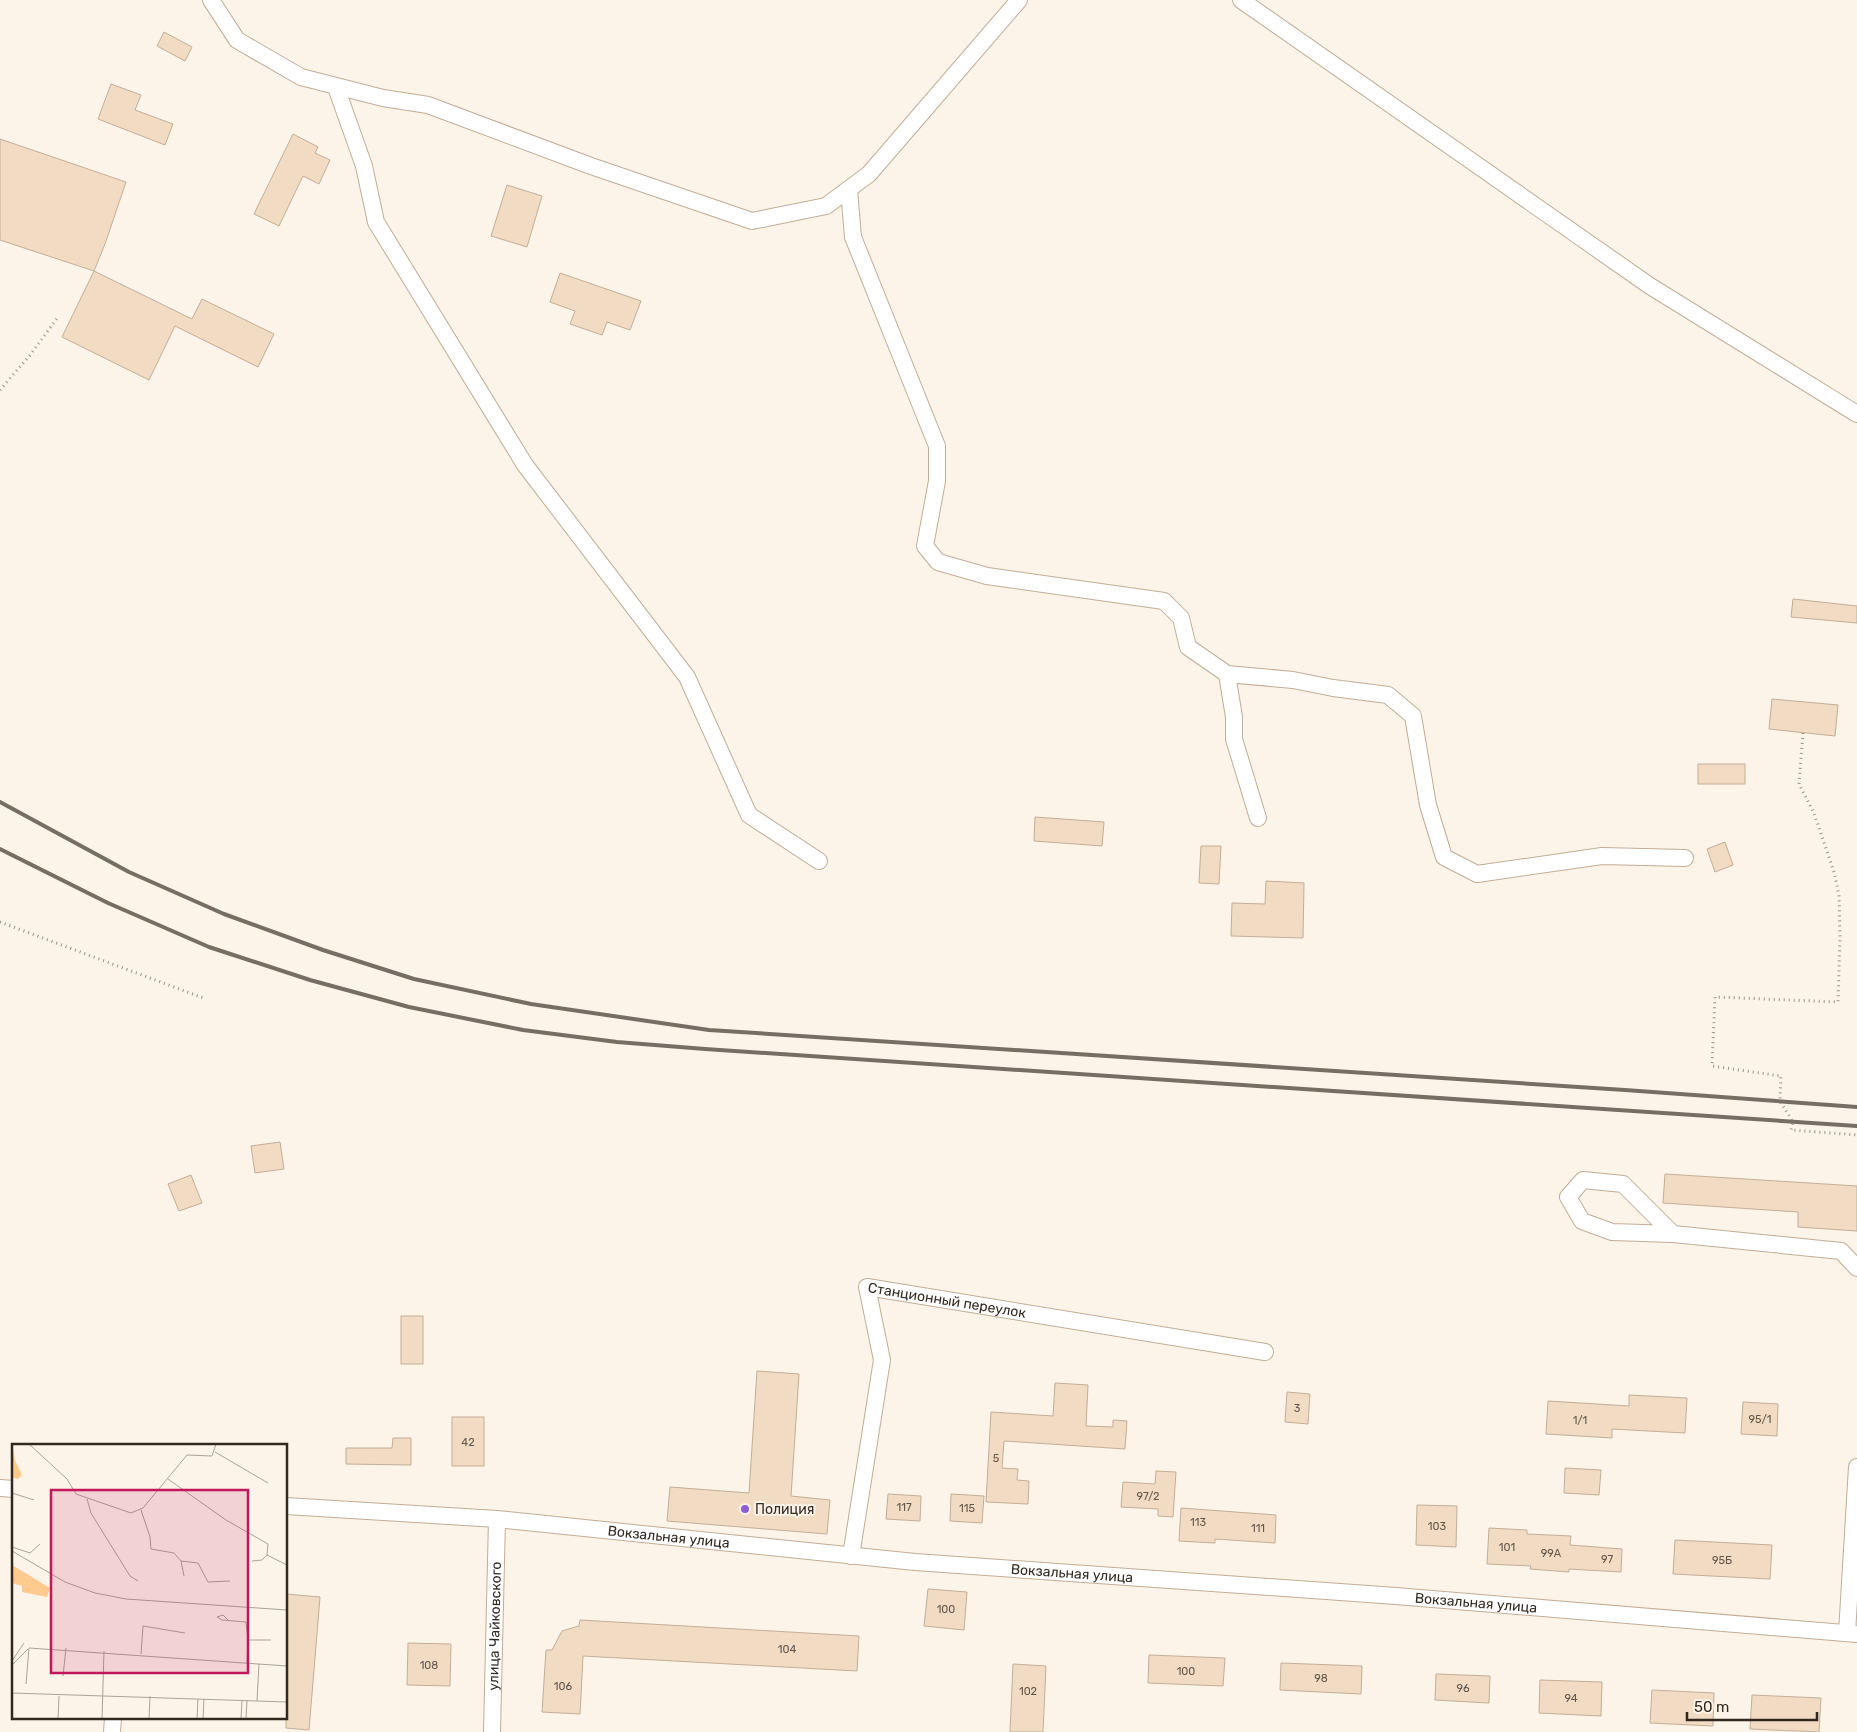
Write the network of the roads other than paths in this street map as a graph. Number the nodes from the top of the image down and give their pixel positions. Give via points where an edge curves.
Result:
1 (211, 0) edge
2 (1018, 0) edge
3 (1241, 0) edge
4 (336, 86) junction
5 (848, 190) junction
6 (1857, 414) edge
7 (1227, 674) junction
8 (1258, 818) dead end
9 (1685, 858) dead end
10 (819, 861) dead end
11 (1673, 1234) junction
12 (1857, 1268) edge
13 (1265, 1352) dead end
14 (1857, 1467) edge
15 (288, 1506) edge
16 (497, 1519) junction
17 (851, 1556) junction
18 (1852, 1633) edge
19 (492, 1732) edge

1 - 4 street via 238,40 300,77
2 - 5 street via 869,174
3 - 6 street via 1650,286
4 - 5 street via 428,105 752,221 826,206
4 - 10 street via 364,166 376,222 525,465 687,678 749,815
5 - 7 street via 853,237 937,446 937,481 925,546 938,562 987,576 1164,600 1181,618 1188,647
7 - 8 street via 1234,740
7 - 9 street via 1388,694 1413,716 1428,805 1444,857 1477,874 1602,856
11 - 11 street via 1612,1232 1582,1222 1568,1197 1583,1180 1623,1184
11 - 12 street via 1841,1252
13 - 17 street, Станционный переулок via 867,1287 882,1360
14 - 18 street
15 - 16 street, Вокзальная улица
16 - 17 street, Вокзальная улица
16 - 19 street, улица Чайковского
17 - 18 street, Вокзальная улица

